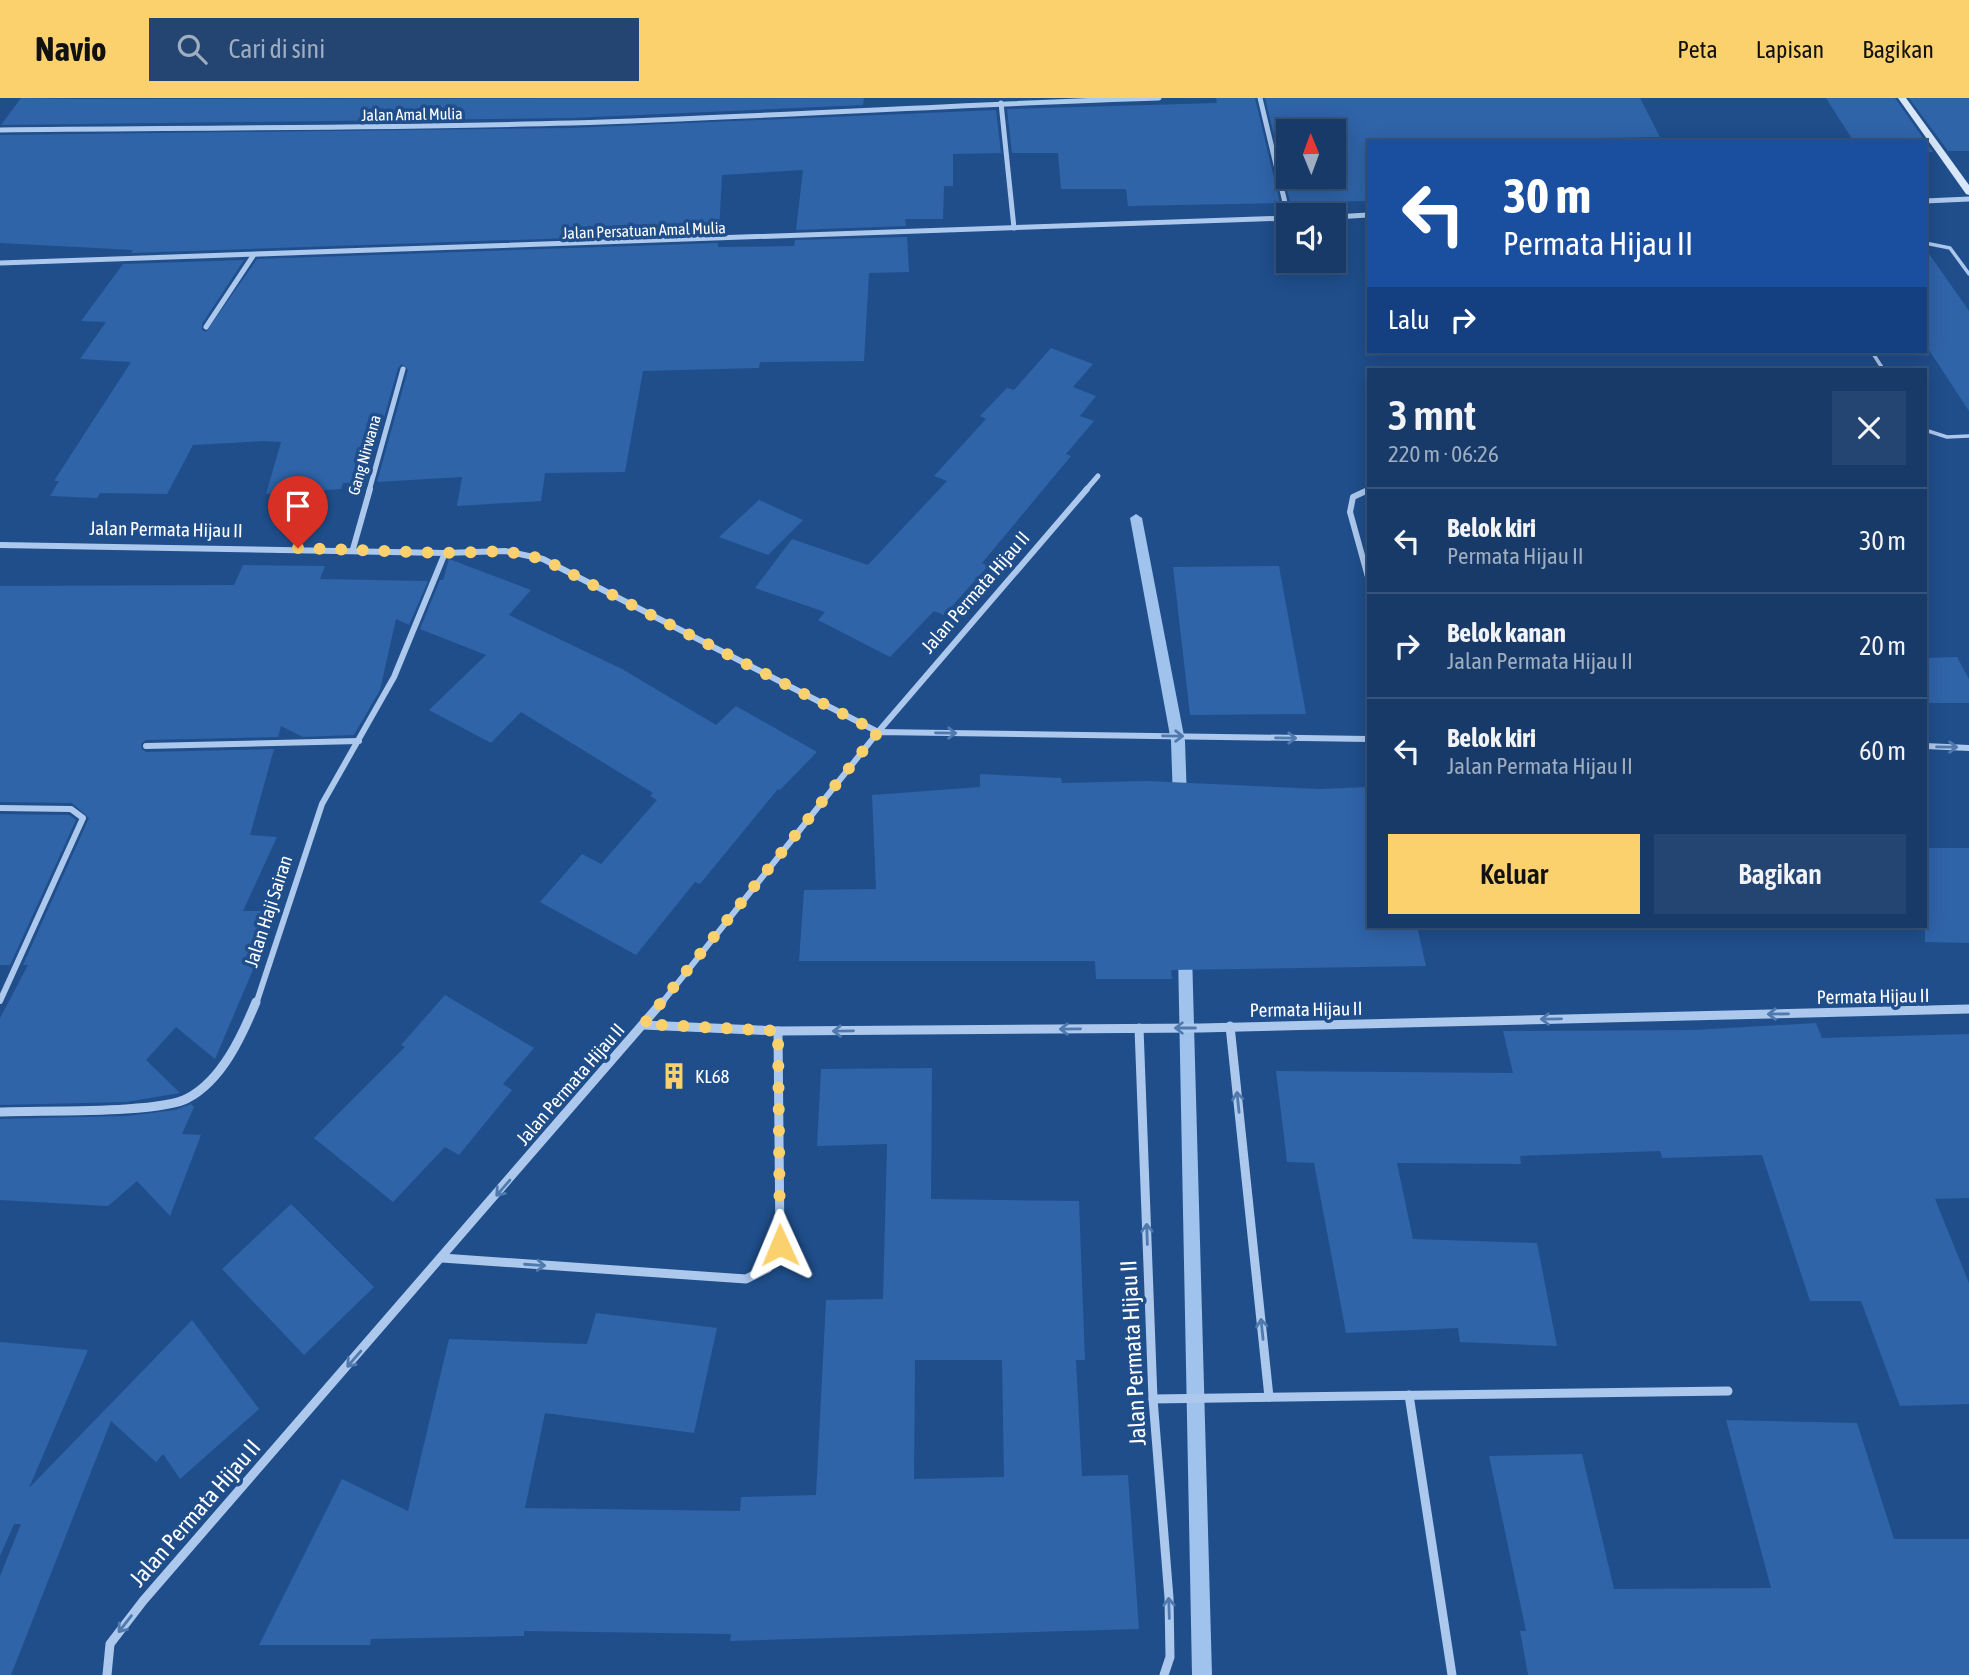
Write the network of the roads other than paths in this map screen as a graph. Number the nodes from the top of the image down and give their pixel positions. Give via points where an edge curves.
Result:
1 (1159, 98) edge
2 (1260, 98) edge
3 (1902, 98) edge
4 (1001, 103) junction
5 (0, 130) edge
6 (1969, 192) edge
7 (1969, 199) edge
8 (1927, 201) edge
9 (1285, 203) edge
10 (1367, 215) edge
11 (1346, 216) edge
12 (1276, 217) edge
13 (1014, 228) junction
14 (1927, 243) edge
15 (253, 256) junction
16 (0, 263) edge
17 (1969, 274) edge
18 (206, 327) dead end
19 (403, 369) dead end
20 (1927, 430) edge
21 (1969, 436) edge
22 (1098, 476) dead end
23 (1367, 490) edge
24 (0, 545) edge
25 (353, 549) junction
26 (445, 553) junction
27 (1367, 574) edge
28 (878, 732) junction
29 (1367, 739) edge
30 (359, 741) junction
31 (146, 746) dead end
32 (1927, 746) edge
33 (1969, 748) edge
34 (0, 808) edge
35 (0, 1001) edge
36 (1969, 1009) edge
37 (644, 1024) junction
38 (1230, 1027) junction
39 (1139, 1028) junction
40 (778, 1031) junction
41 (0, 1112) edge
42 (442, 1258) junction
43 (1728, 1391) dead end
44 (1409, 1395) junction
45 (1269, 1397) junction
46 (1153, 1399) junction
47 (107, 1675) edge
48 (1164, 1675) edge
49 (1452, 1675) edge

1 - 4 street, Jalan Amal Mulia
2 - 9 street, Jalan Persatuan Amal Mulia
3 - 6 street
4 - 5 street, Jalan Amal Mulia via 570,123
4 - 13 street
7 - 8 street
10 - 11 street
12 - 13 street, Jalan Persatuan Amal Mulia
13 - 15 street, Jalan Persatuan Amal Mulia
14 - 17 lane via 1950,248
15 - 16 street, Jalan Persatuan Amal Mulia
15 - 18 street
19 - 25 street, Gang Nirwana
20 - 21 lane via 1947,437
22 - 28 street, Jalan Permata Hijau II
23 - 27 street via 1353,497 1350,512
24 - 25 street, Jalan Permata Hijau II
25 - 26 street, Jalan Permata Hijau II
26 - 28 street, Jalan Permata Hijau II via 505,551 543,559
26 - 30 street, Jalan Haji Sairan via 406,651
28 -> 29 street, Jalan Permata Hijau II
28 - 37 street, Jalan Permata Hijau II
30 - 31 street
30 - 41 street, Jalan Haji Sairan via 311,828 253,1007 213,1080 186,1100
32 -> 33 street
34 - 35 street via 72,809 83,818
36 -> 38 street, Permata Hijau II
37 - 40 street, Permata Hijau II
37 -> 42 street, Jalan Permata Hijau II
38 -> 39 street, Permata Hijau II
45 -> 38 street
39 -> 40 street, Permata Hijau II
46 -> 39 street, Jalan Permata Hijau II
42 -> 40 street via 747,1279 768,1268 780,1245
42 -> 47 street, Jalan Permata Hijau II via 143,1601 110,1644
43 - 44 street
44 - 45 street
44 - 49 street
45 - 46 street
48 -> 46 street, Jalan Permata Hijau II via 1170,1657 1169,1598

